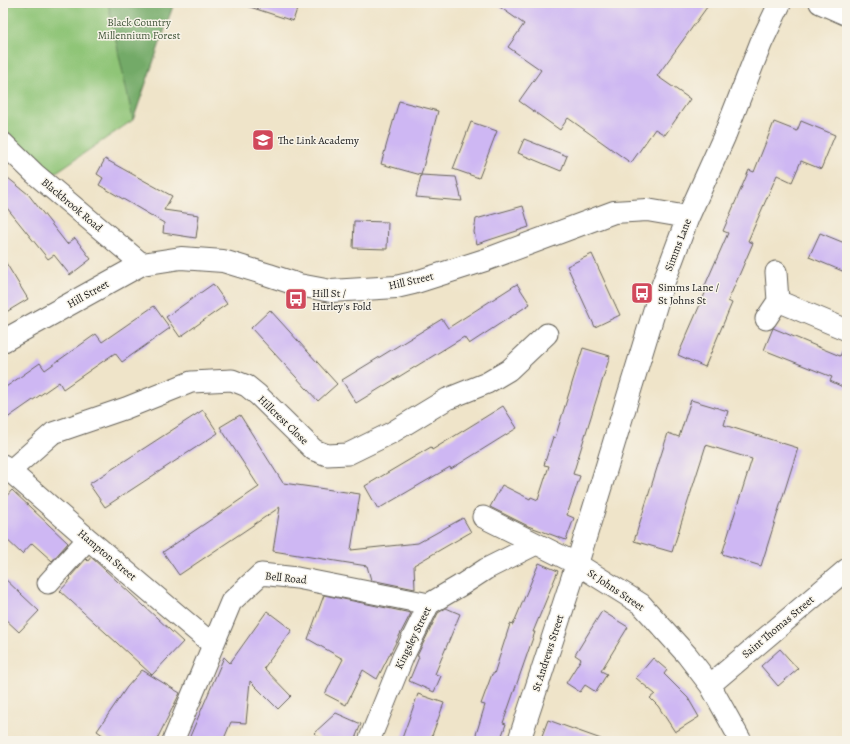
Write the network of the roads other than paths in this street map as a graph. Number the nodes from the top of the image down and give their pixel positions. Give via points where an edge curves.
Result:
1 (780, 3) edge
2 (820, 3) edge
3 (847, 15) edge
4 (3, 143) edge
5 (688, 217) junction
6 (142, 264) junction
7 (776, 272) dead end
8 (778, 301) junction
9 (766, 319) dead end
10 (847, 330) edge
11 (547, 334) dead end
12 (3, 341) edge
13 (6, 468) edge
14 (483, 517) dead end
15 (88, 540) junction
16 (536, 544) junction
17 (577, 564) junction
18 (847, 569) edge
19 (48, 583) dead end
20 (429, 604) junction
21 (212, 644) junction
22 (710, 685) junction
23 (173, 741) edge
24 (369, 741) edge
25 (519, 741) edge
26 (741, 741) edge

1 - 5 street, Simms Lane
2 - 3 street
4 - 6 street, Blackbrook Road via 35,174
5 - 6 street, Hill Street via 647,210 614,212 485,260 396,287 331,290 299,285 223,261 181,258
5 - 17 street, Simms Lane via 660,292
6 - 12 street, Hill Street
7 - 8 street
8 - 9 street
8 - 10 street
11 - 13 street, Hillcrest Close via 509,370 486,383 447,399 391,433 348,454 327,455 314,450 258,395 247,386 232,380 190,382 126,408 53,433
13 - 15 street, Hampton Street
14 - 16 street, St Johns Street
15 - 19 street
15 - 21 street, Hampton Street
16 - 17 street, St Johns Street
16 - 20 street, Kingsley Street via 486,569
17 - 22 street, St Johns Street via 641,604
17 - 25 street, St Andrews Street
18 - 22 street, Saint Thomas Street
20 - 21 street, Bell Road via 304,579 261,574 231,602
20 - 24 street, Kingsley Street via 403,657
21 - 23 street, Bell Road
22 - 26 street, St Johns Street

